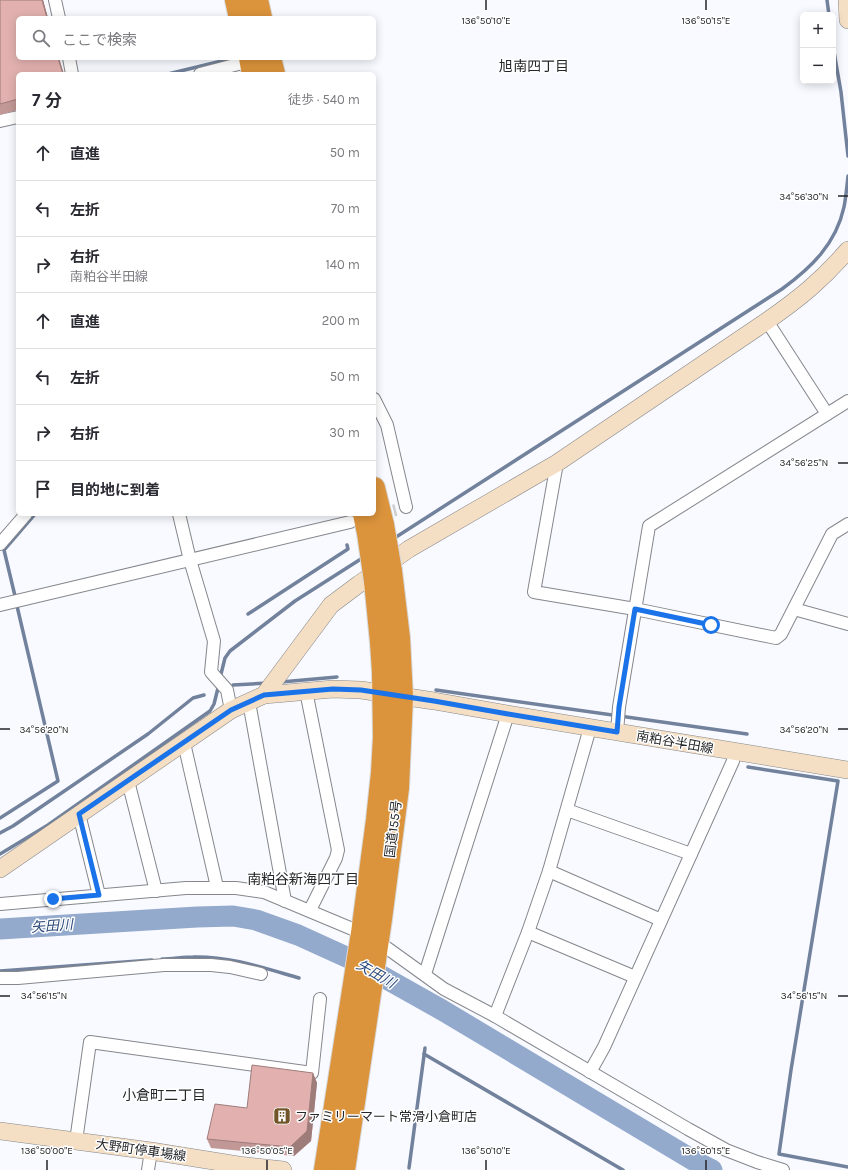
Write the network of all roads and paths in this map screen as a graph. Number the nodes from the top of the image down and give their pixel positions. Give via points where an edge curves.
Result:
1 (55, 0) edge
2 (236, 0) edge
3 (257, 0) edge
4 (847, 0) edge
5 (59, 16) edge
6 (240, 16) edge
7 (261, 16) edge
8 (848, 19) edge
9 (68, 60) edge
10 (256, 63) edge
11 (72, 72) edge
12 (210, 72) edge
13 (271, 72) edge
14 (16, 117) edge
15 (0, 121) edge
16 (848, 250) edge
17 (767, 321) junction
18 (848, 401) edge
19 (376, 403) edge
20 (827, 414) junction
21 (557, 463) junction
22 (406, 507) dead end
23 (24, 516) edge
24 (179, 516) edge
25 (357, 522) edge
26 (848, 524) edge
27 (0, 544) edge
28 (190, 560) junction
29 (0, 605) edge
30 (635, 609) junction
31 (794, 609) junction
32 (848, 624) edge
33 (306, 691) junction
34 (392, 695) junction
35 (257, 698) junction
36 (231, 710) junction
37 (508, 714) junction
38 (590, 728) junction
39 (617, 732) junction
40 (184, 743) junction
41 (734, 752) junction
42 (848, 770) edge
43 (128, 781) junction
44 (567, 810) junction
45 (79, 814) junction
46 (691, 854) junction
47 (0, 869) edge
48 (550, 871) junction
49 (217, 887) junction
50 (156, 890) junction
51 (99, 895) junction
52 (285, 900) junction
53 (0, 904) edge
54 (310, 910) junction
55 (661, 920) junction
56 (528, 932) junction
57 (369, 943) junction
58 (261, 974) dead end
59 (425, 974) junction
60 (635, 977) junction
61 (0, 978) edge
62 (362, 990) junction
63 (320, 999) dead end
64 (495, 1016) junction
65 (590, 1072) junction
66 (0, 1131) edge
67 (76, 1141) junction
68 (151, 1151) junction
69 (148, 1170) edge
70 (283, 1170) edge
71 (325, 1170) edge
72 (344, 1170) edge
73 (783, 1170) edge

1 - 5 street
2 - 6 highway
3 - 7 highway
4 - 8 street
9 - 11 street
10 - 12 street
10 - 13 highway
14 - 15 street
16 - 17 street via 819,282
17 - 20 street
17 - 21 street
18 - 20 street
19 - 22 street via 387,425
20 - 30 street via 650,526
21 - 30 street via 534,592
21 - 35 street via 409,549 331,605
23 - 27 street
24 - 28 street
25 - 28 street
25 - 34 highway, 国道155号, bridge via 383,576 382,642
26 - 31 street via 832,534
28 - 29 street
28 - 36 street via 214,641 210,672 227,690
30 - 31 street via 776,638 781,634
30 - 39 street
31 - 32 street
33 - 34 street, 南粕谷半田線 via 361,690
33 - 35 street, 南粕谷半田線
33 - 54 street via 338,850
34 - 37 street, 南粕谷半田線
34 - 57 highway, 国道155号 via 384,737
35 - 36 street
35 - 52 street
36 - 40 street
37 - 38 street, 南粕谷半田線
37 - 59 street
38 - 39 street, 南粕谷半田線
38 - 44 street
39 - 41 street, 南粕谷半田線
40 - 43 street
40 - 49 street
41 - 42 street, 南粕谷半田線
41 - 46 street via 733,761
43 - 45 street
43 - 50 street
44 - 46 street
44 - 48 street
45 - 47 street
45 - 51 street
46 - 55 street
48 - 55 street
48 - 56 street
49 - 50 street
49 - 52 street via 251,889
50 - 51 street
51 - 53 street
52 - 54 street
54 - 57 street
55 - 60 street
56 - 60 street
56 - 64 street
57 - 59 street via 388,948
57 - 62 highway, 国道155号
58 - 61 street via 230,967 164,965
59 - 64 street via 444,989
60 - 65 street
62 - 71 highway, 国道155号
62 - 72 highway, 国道155号
63 - 67 street via 312,1073 90,1042
64 - 65 street
65 - 73 street via 726,1150
66 - 67 street, 大野町停車場線
67 - 68 street, 大野町停車場線
68 - 69 street
68 - 70 street, 大野町停車場線

